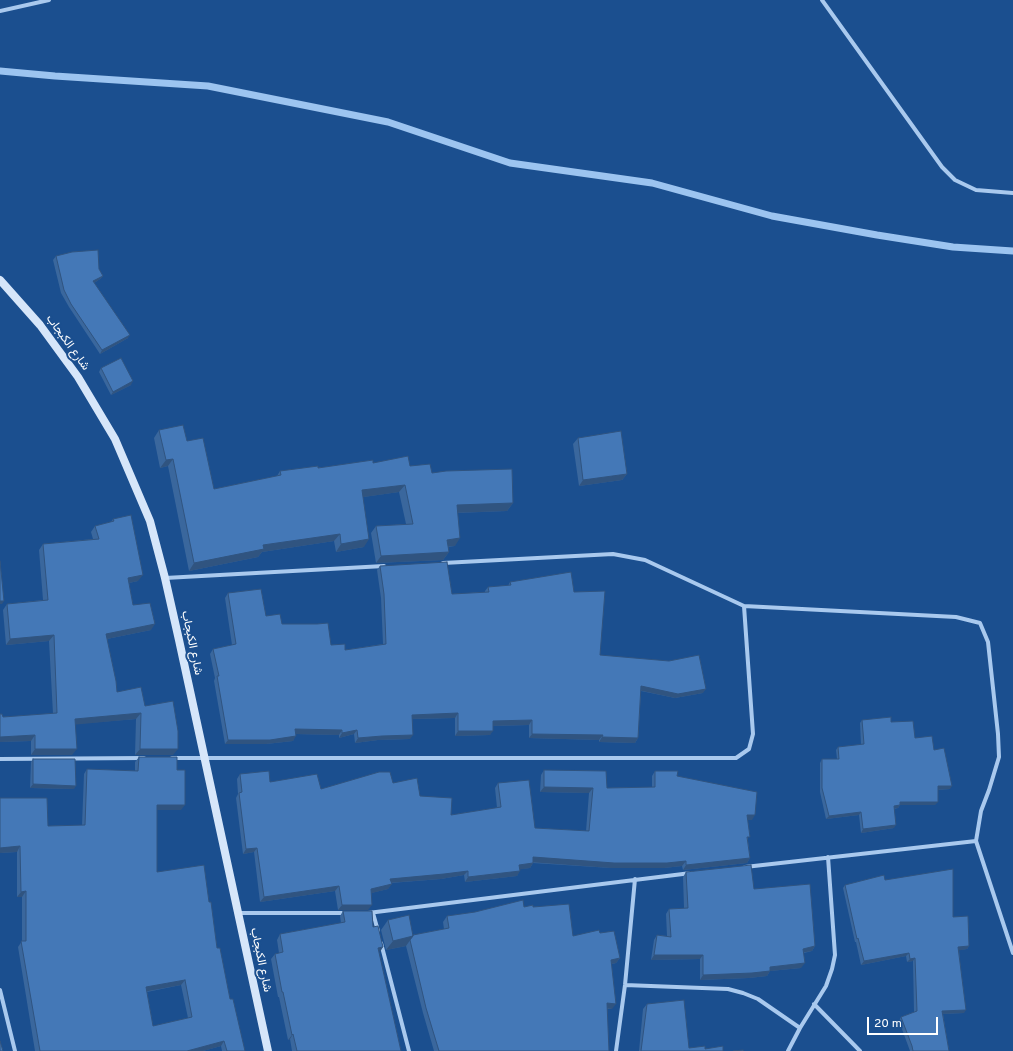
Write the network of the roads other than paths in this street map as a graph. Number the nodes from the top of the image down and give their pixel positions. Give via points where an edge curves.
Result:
1 (49, 0) edge
2 (822, 0) edge
3 (0, 11) edge
4 (1013, 193) edge
5 (0, 280) edge
6 (440, 563) edge
7 (393, 565) edge
8 (165, 578) junction
9 (744, 606) junction
10 (149, 758) edge
11 (164, 758) edge
12 (204, 758) junction
13 (0, 759) edge
14 (976, 841) junction
15 (828, 857) junction
16 (743, 867) edge
17 (696, 872) edge
18 (634, 879) junction
19 (238, 913) junction
20 (349, 913) edge
21 (365, 913) edge
22 (373, 913) junction
23 (1013, 953) edge
24 (625, 985) junction
25 (0, 990) edge
26 (814, 1004) junction
27 (800, 1028) junction
28 (15, 1051) edge
29 (268, 1051) edge
30 (409, 1051) edge
31 (616, 1051) edge
32 (788, 1051) edge
33 (860, 1051) edge

1 - 3 street
2 - 4 street via 942,167 956,180 976,190
5 - 8 main road, شارع الكبجاب via 40,325 73,370 115,439 150,521
6 - 9 street via 613,554 645,560
7 - 8 street
8 - 12 main road, شارع الكبجاب
9 - 12 street via 753,734 750,749 736,758
9 - 14 street via 956,617 980,623 988,642 999,757 981,811
10 - 13 street
11 - 12 street
12 - 19 main road, شارع الكبجاب
14 - 15 street
14 - 23 street
15 - 16 street
15 - 26 street via 835,955 826,986
17 - 18 street
18 - 22 street
18 - 24 street
19 - 20 street
19 - 29 main road, شارع الكبجاب
21 - 22 street
22 - 30 street
24 - 27 street via 728,989 758,999
24 - 31 street
25 - 28 street
26 - 27 street
26 - 33 street
27 - 32 street

